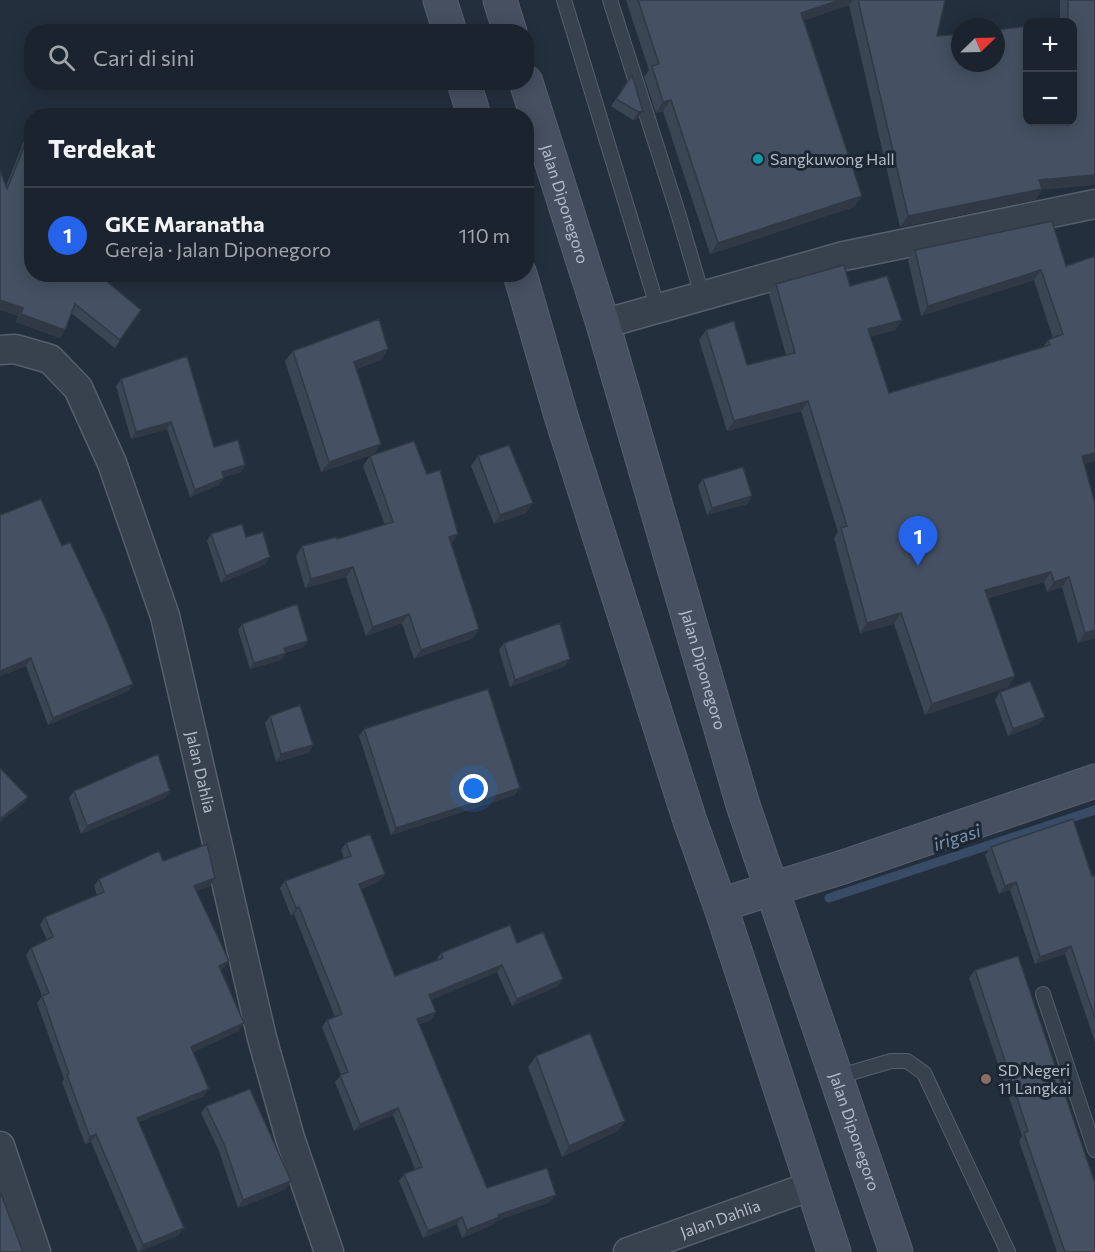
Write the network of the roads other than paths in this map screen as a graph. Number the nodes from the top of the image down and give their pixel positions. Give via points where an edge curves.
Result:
1 (440, 0) edge
2 (500, 0) edge
3 (564, 0) edge
4 (610, 0) edge
5 (448, 24) edge
6 (508, 24) edge
7 (466, 90) edge
8 (529, 90) edge
9 (472, 108) edge
10 (1095, 204) edge
11 (522, 282) edge
12 (702, 295) junction
13 (658, 309) junction
14 (603, 324) junction
15 (0, 350) edge
16 (1095, 780) edge
17 (772, 889) junction
18 (720, 905) junction
19 (1043, 994) dead end
20 (837, 1077) junction
21 (0, 1146) edge
22 (1095, 1150) edge
23 (811, 1186) junction
24 (326, 1251) edge
25 (36, 1252) edge
26 (628, 1252) edge
27 (834, 1252) edge
28 (896, 1252) edge
29 (1008, 1252) edge

1 - 5 main road
2 - 6 main road
3 - 13 lane
4 - 12 lane
7 - 9 main road
8 - 14 main road, Jalan Diponegoro
10 - 12 street via 844,256
11 - 18 main road via 600,540
12 - 13 street
13 - 14 street
14 - 17 main road, Jalan Diponegoro via 743,805
15 - 24 street, Jalan Dahlia via 15,349 50,359 78,388 112,463 165,616 262,1038
16 - 17 main road
17 - 18 main road
17 - 20 main road, Jalan Diponegoro
18 - 23 main road
19 - 22 lane
20 - 28 main road, Jalan Diponegoro
20 - 29 lane via 891,1061 907,1061 924,1073
21 - 25 street
23 - 26 street, Jalan Dahlia
23 - 27 main road

